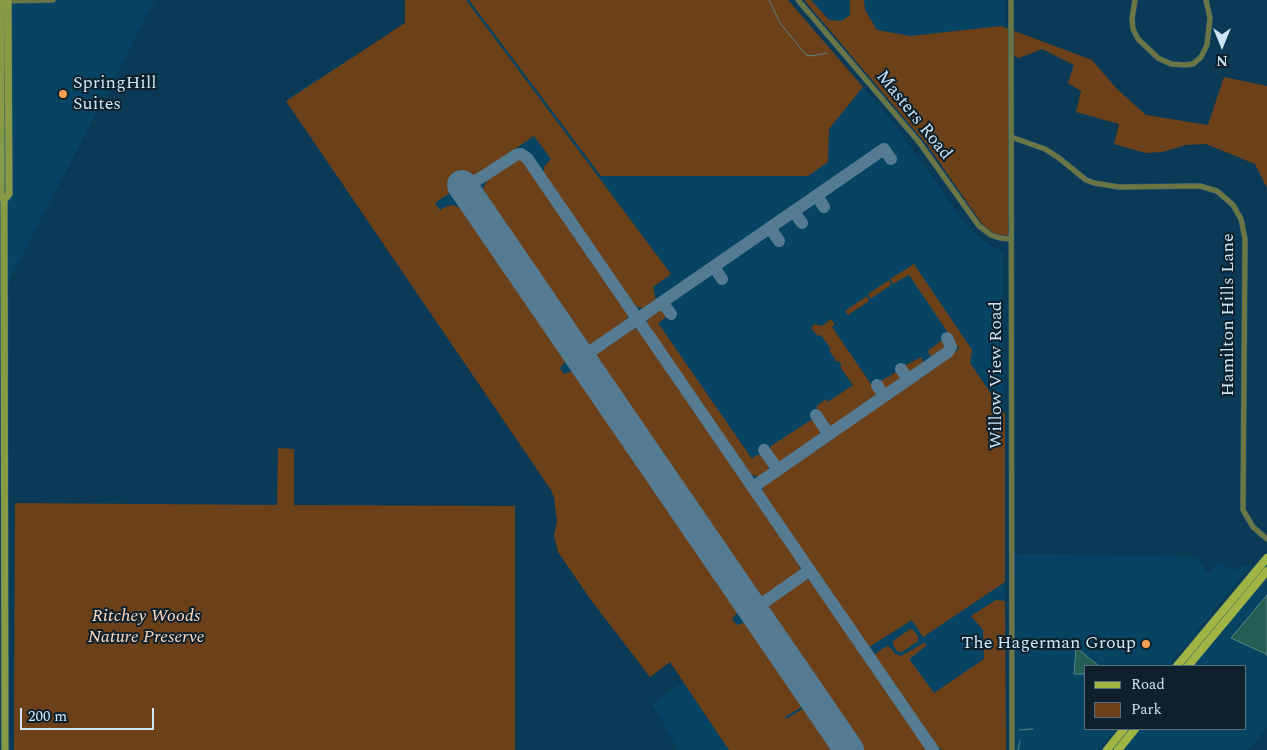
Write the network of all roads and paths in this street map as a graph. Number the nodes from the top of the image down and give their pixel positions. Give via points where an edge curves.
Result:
1 (53, 0) edge
2 (798, 0) edge
3 (1011, 0) edge
4 (1135, 0) edge
5 (1206, 0) edge
6 (4, 1) edge
7 (3, 99) edge
8 (1011, 137) junction
9 (2, 200) edge
10 (1010, 239) junction
11 (1267, 540) edge
12 (1267, 558) edge
13 (1267, 571) edge
14 (1178, 665) edge
15 (1189, 665) edge
16 (2, 706) edge
17 (1123, 730) edge
18 (1134, 730) edge
19 (5, 750) edge
20 (1012, 750) edge
21 (1107, 750) edge
22 (1118, 750) edge

1 - 6 street
2 - 10 street, Masters Road via 919,142 979,226 992,235
3 - 8 street, Willow View Road
4 - 5 street via 1132,19 1138,39 1158,58 1171,64 1185,65 1193,64 1206,50 1210,29
6 - 7 street
7 - 9 street via 9,194
8 - 10 street, Willow View Road
8 - 11 street, Hamilton Hills Lane via 1045,149 1094,183 1200,186 1217,191 1233,204 1241,219 1245,240 1243,510 1253,527
9 - 16 street
10 - 20 street, Willow View Road
12 - 14 main road
13 - 15 main road
16 - 19 street
17 - 21 main road
18 - 22 main road

